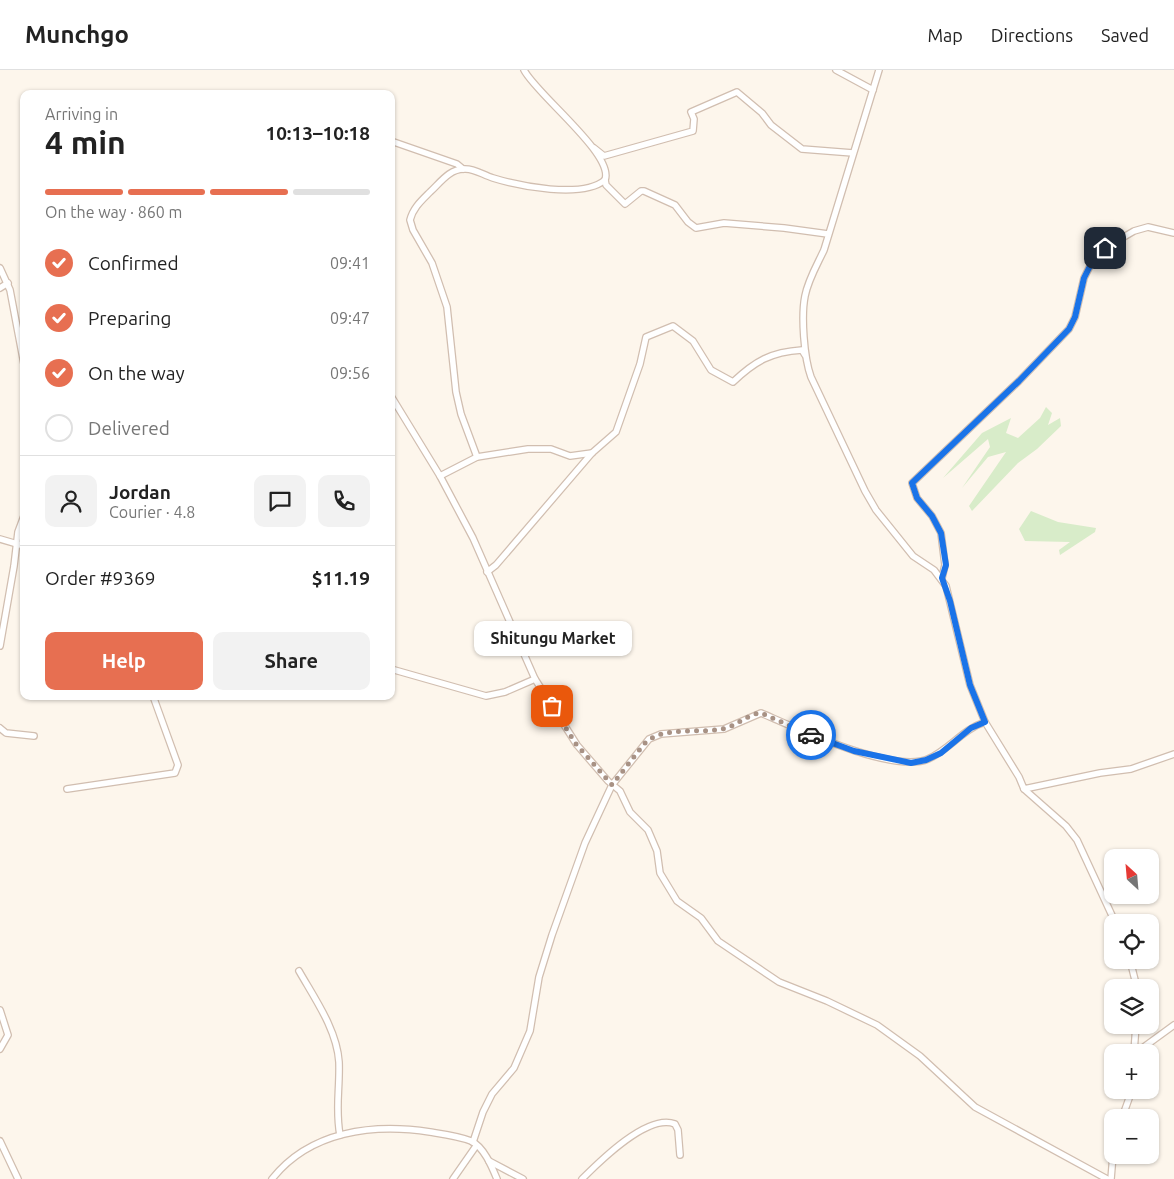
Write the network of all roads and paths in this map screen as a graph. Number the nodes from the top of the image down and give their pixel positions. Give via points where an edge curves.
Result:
1 (524, 70) edge
2 (836, 70) edge
3 (879, 70) edge
4 (874, 90) junction
5 (395, 142) edge
6 (592, 146) junction
7 (852, 153) junction
8 (463, 169) junction
9 (605, 180) junction
10 (1174, 233) edge
11 (828, 234) junction
12 (0, 268) edge
13 (8, 283) junction
14 (0, 288) edge
15 (20, 344) edge
16 (806, 358) junction
17 (395, 403) edge
18 (592, 453) junction
19 (477, 457) junction
20 (440, 476) junction
21 (20, 527) edge
22 (0, 540) edge
23 (16, 545) junction
24 (20, 546) edge
25 (487, 572) junction
26 (942, 578) junction
27 (0, 646) edge
28 (395, 670) edge
29 (535, 679) junction
30 (154, 700) edge
31 (985, 722) junction
32 (0, 728) edge
33 (34, 736) dead end
34 (1174, 754) edge
35 (612, 785) junction
36 (67, 788) dead end
37 (1024, 788) junction
38 (1111, 914) edge
39 (300, 971) dead end
40 (0, 1010) edge
41 (1174, 1025) edge
42 (1147, 1044) edge
43 (0, 1049) edge
44 (340, 1135) junction
45 (0, 1141) edge
46 (475, 1144) junction
47 (680, 1155) dead end
48 (490, 1161) junction
49 (1113, 1164) edge
50 (18, 1179) edge
51 (272, 1179) edge
52 (452, 1179) edge
53 (496, 1179) edge
54 (523, 1179) edge
55 (582, 1179) edge
56 (1107, 1179) edge
57 (1112, 1179) edge

1 - 6 street via 534,85
2 - 4 street
3 - 4 street
4 - 7 street
5 - 8 street
6 - 7 street via 604,156 693,132 691,112 737,92 762,113 771,126 802,149
6 - 9 street via 605,169
7 - 11 street
8 - 9 street via 514,185 549,188 590,188
8 - 19 street via 450,172 417,205 410,220 432,263 447,307 456,392
9 - 11 street via 625,204 644,191 675,205 696,228 724,224
10 - 26 street via 1148,227 1134,231 1105,248 1084,278 1069,329 912,483 917,498 941,533 946,565
11 - 16 street via 805,297
12 - 13 street
13 - 14 street
13 - 15 street
16 - 18 street via 802,350 782,352 752,364 733,382 711,370 693,341 673,326 646,337 618,428
16 - 26 street via 811,377 876,510 913,556
17 - 20 street
18 - 19 street via 570,456 538,447
18 - 25 street
19 - 20 street
20 - 25 street
21 - 23 street
22 - 23 street
23 - 24 street
23 - 27 street
25 - 29 street
26 - 31 street via 970,685
28 - 29 street via 486,696
29 - 35 street via 576,744
30 - 36 street via 178,765 175,774
31 - 35 street via 971,728 941,753 911,763 854,751 758,713 724,729 661,734 649,739
31 - 37 street
32 - 33 street via 6,733
34 - 37 street via 1131,769
35 - 46 street via 585,843 552,935 539,977 530,1031 514,1068 492,1094 483,1112
35 - 56 street via 620,791 630,812 648,830 660,873 677,901 701,918 718,940 779,982 877,1025 920,1056 974,1107
37 - 38 street via 1077,840
39 - 44 street via 334,1037 339,1061 336,1114
40 - 43 street via 8,1035
41 - 42 street
44 - 46 street via 371,1128 397,1128 444,1134
44 - 51 street via 294,1156
45 - 50 street
46 - 48 street
46 - 52 street
47 - 55 street via 675,1124 662,1121 638,1132
48 - 53 street
48 - 54 street
49 - 57 street

